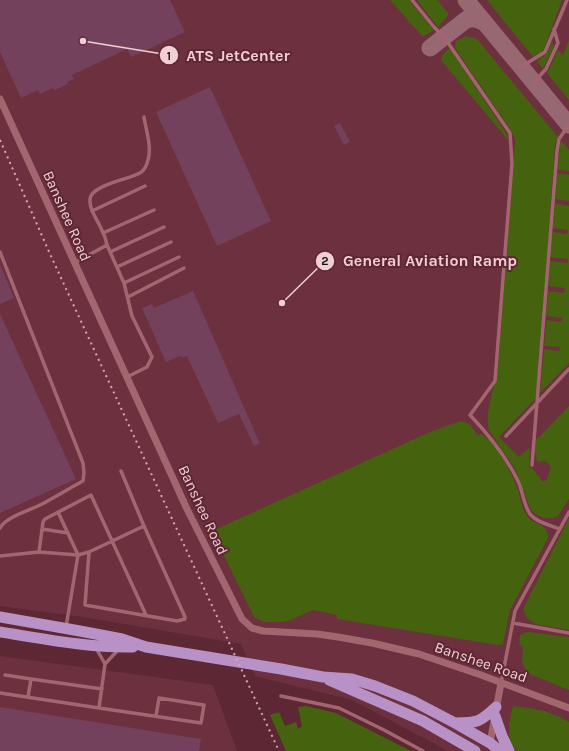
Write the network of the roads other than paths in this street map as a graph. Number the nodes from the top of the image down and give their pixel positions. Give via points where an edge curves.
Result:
1 (412, 0) edge
2 (567, 0) edge
3 (554, 29) junction
4 (522, 67) dead end
5 (534, 82) dead end
6 (0, 99) edge
7 (144, 117) dead end
8 (569, 125) edge
9 (145, 186) dead end
10 (154, 210) dead end
11 (92, 211) junction
12 (164, 226) dead end
13 (104, 233) junction
14 (171, 242) dead end
15 (107, 245) junction
16 (0, 252) edge
17 (110, 252) junction
18 (178, 257) dead end
19 (74, 263) junction
20 (117, 267) junction
21 (184, 268) dead end
22 (124, 283) junction
23 (128, 297) junction
24 (569, 369) edge
25 (127, 377) junction
26 (537, 403) junction
27 (506, 436) dead end
28 (532, 465) dead end
29 (120, 471) dead end
30 (58, 512) junction
31 (569, 512) edge
32 (1, 526) edge
33 (144, 526) junction
34 (42, 529) junction
35 (559, 529) junction
36 (68, 533) junction
37 (112, 541) junction
38 (39, 552) junction
39 (89, 552) junction
40 (78, 554) junction
41 (0, 556) edge
42 (146, 615) junction
43 (0, 617) edge
44 (513, 623) junction
45 (66, 628) junction
46 (0, 632) edge
47 (569, 633) edge
48 (12, 634) junction
49 (0, 639) edge
50 (93, 644) junction
51 (122, 647) junction
52 (146, 647) junction
53 (105, 664) junction
54 (5, 675) dead end
55 (323, 677) junction
56 (31, 679) junction
57 (501, 683) junction
58 (102, 689) junction
59 (0, 693) edge
60 (281, 696) dead end
61 (28, 697) junction
62 (98, 708) junction
63 (569, 708) edge
64 (496, 711) junction
65 (156, 716) junction
66 (455, 723) junction
67 (457, 740) junction
68 (490, 743) junction
69 (423, 751) edge
70 (466, 751) edge
71 (475, 751) edge
72 (500, 751) edge
73 (509, 751) edge

1 - 35 lane via 444,37 510,133 512,163 495,381 470,415 490,435 518,479 530,514
2 - 3 lane
3 - 4 lane via 545,52
3 - 5 lane via 558,43 546,69
6 - 19 street, Banshee Road
7 - 11 lane via 149,150 146,166 140,173 93,192 90,198
8 - 26 lane via 559,139 557,152
9 - 11 lane
10 - 13 lane
11 - 13 lane
12 - 17 lane
13 - 15 lane
14 - 20 lane
15 - 17 lane
15 - 19 lane
16 - 32 lane via 83,463 84,473 83,481 44,504 13,517
17 - 20 lane
18 - 22 lane
19 - 25 street, Banshee Road
20 - 22 lane
21 - 23 lane
22 - 23 lane
23 - 25 lane via 132,316 152,357 147,367
24 - 26 lane
25 - 57 street, Banshee Road via 216,568 246,624 263,631 317,634 395,648 437,659
26 - 27 lane
26 - 28 lane
29 - 33 lane
30 - 34 lane via 45,519
30 - 36 lane
30 - 37 lane via 91,495
31 - 35 lane
33 - 37 lane
33 - 42 lane via 186,619 177,621
34 - 36 lane
34 - 38 lane
35 - 44 lane via 515,611
36 - 40 lane
37 - 39 lane
37 - 42 lane
38 - 40 lane
38 - 41 lane
39 - 40 lane
39 - 42 lane via 85,605
40 - 45 lane
43 - 45 highway
44 - 47 lane
44 - 57 lane
45 - 52 highway
46 - 48 highway
48 - 49 highway
48 - 50 highway
50 - 51 highway
50 - 53 lane
51 - 52 highway
51 - 53 lane
52 - 55 highway
53 - 58 lane
54 - 56 lane
55 - 66 highway via 352,679 375,686 413,701
55 - 67 highway via 410,715
56 - 58 lane
56 - 61 lane
57 - 63 street, Banshee Road
57 - 64 street
58 - 62 lane
59 - 61 lane
60 - 69 lane via 339,708
61 - 62 lane
62 - 65 lane
64 - 66 highway via 476,722
64 - 68 street
64 - 73 highway via 502,736
65 - 65 lane via 201,722 204,705 159,698
66 - 68 highway
67 - 70 highway
67 - 71 highway
68 - 72 highway

